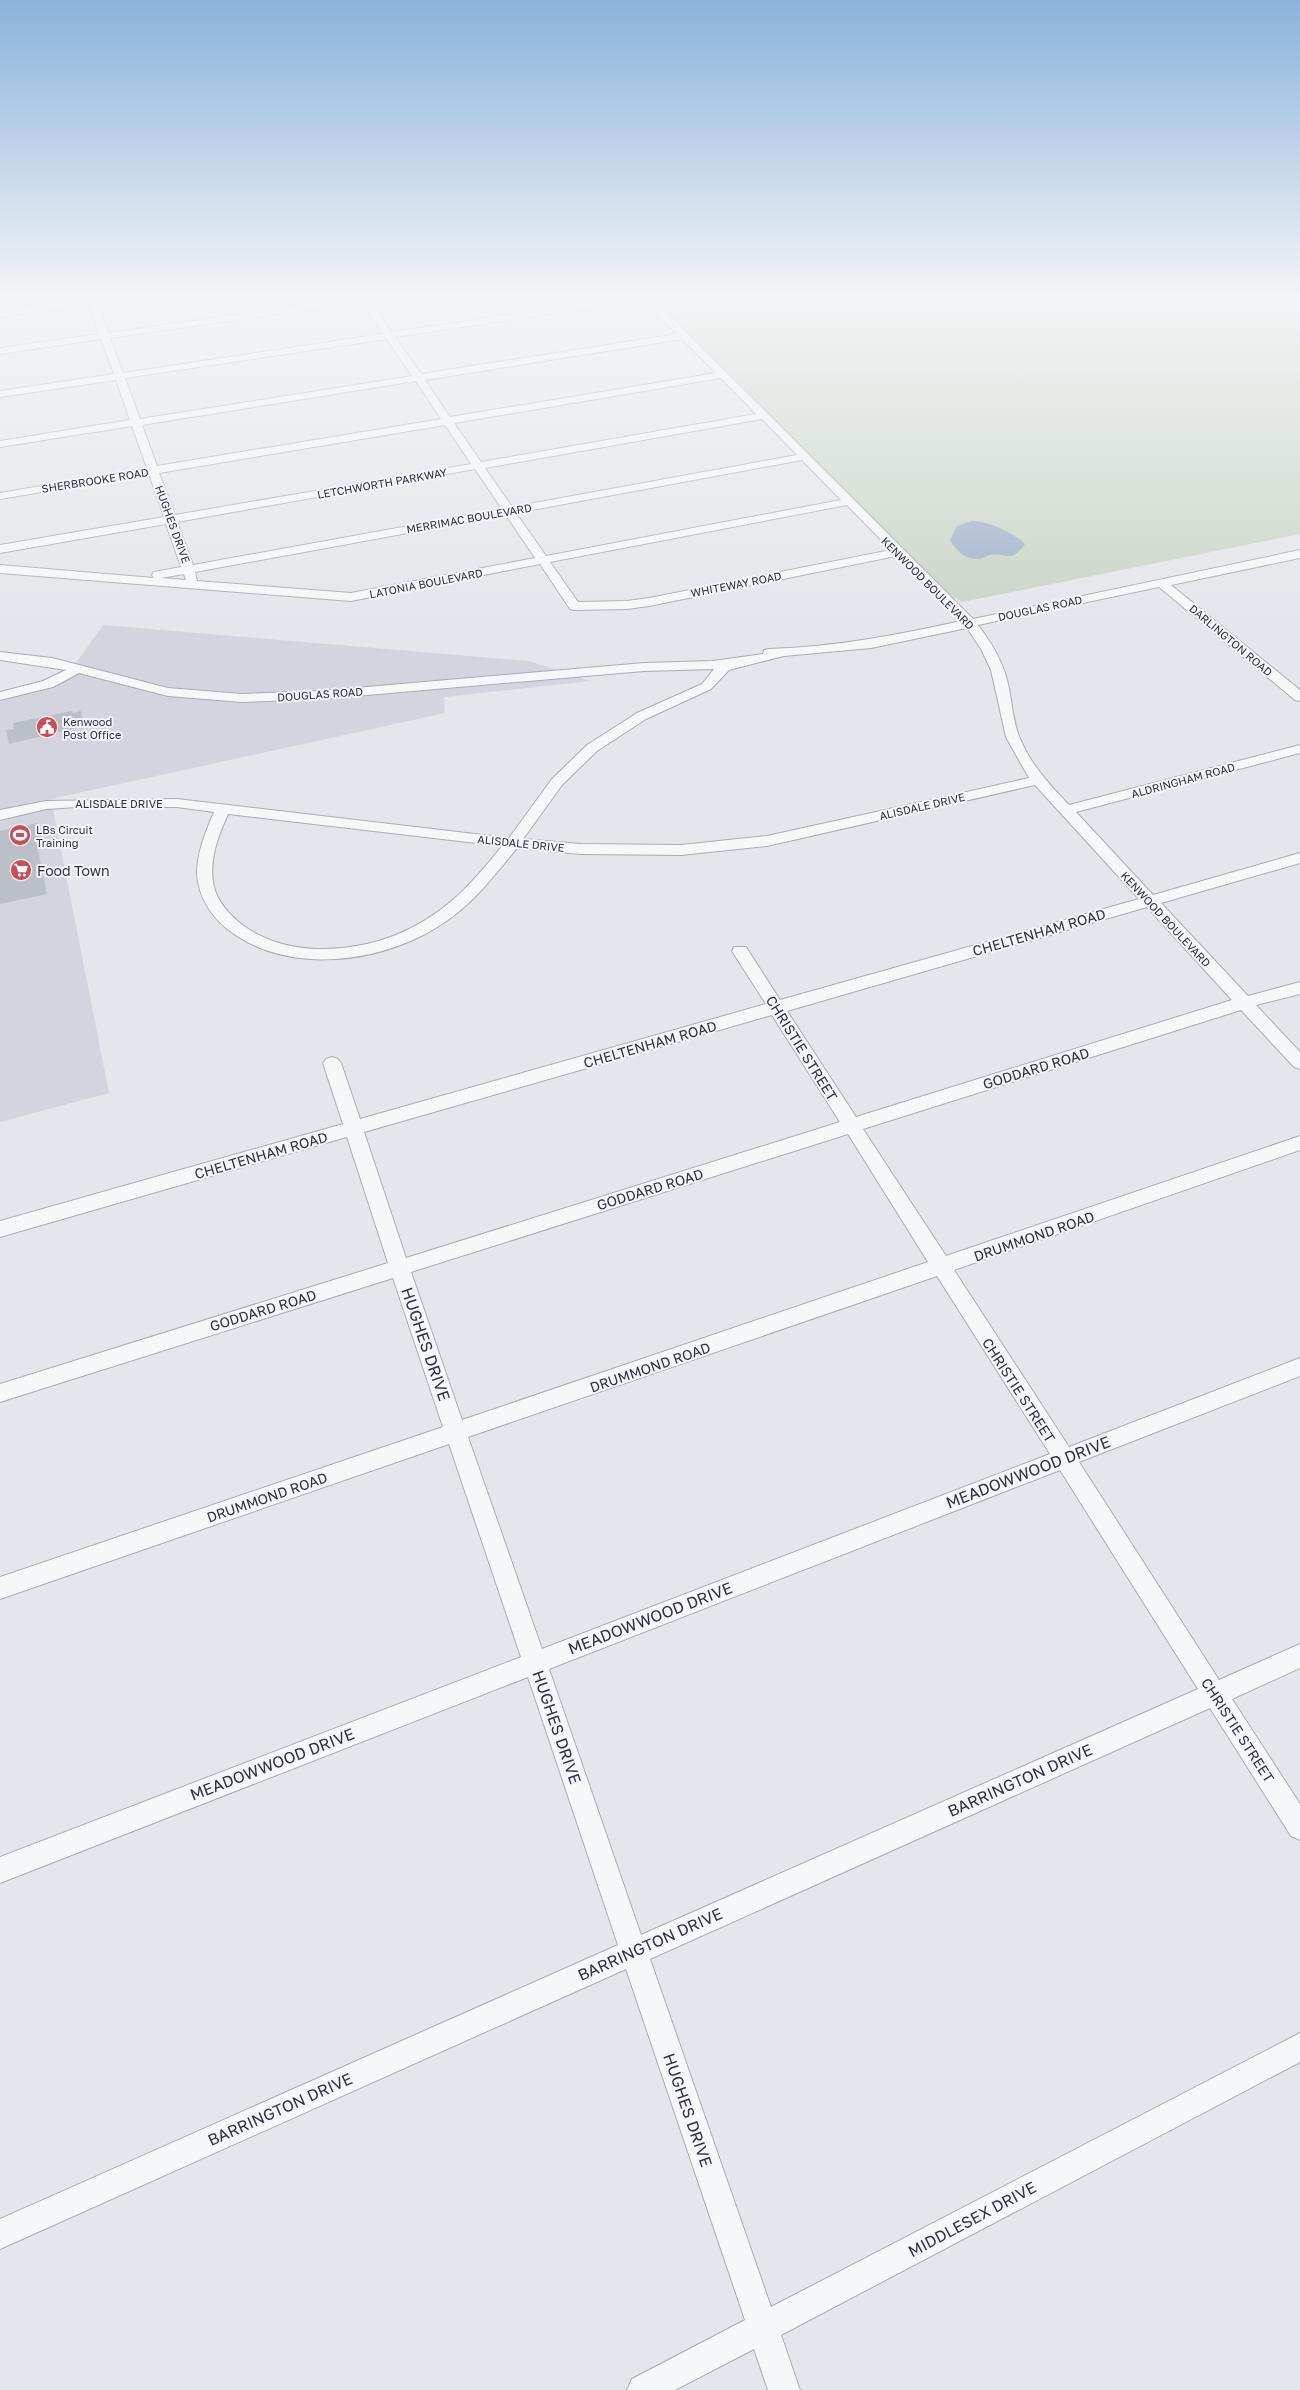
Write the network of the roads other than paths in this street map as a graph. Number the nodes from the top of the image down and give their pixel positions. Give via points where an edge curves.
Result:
1 (130, 406) edge
2 (239, 406) edge
3 (436, 406) edge
4 (539, 406) edge
5 (753, 406) edge
6 (762, 415) junction
7 (447, 421) junction
8 (136, 422) junction
9 (0, 444) edge
10 (803, 457) junction
11 (477, 465) junction
12 (153, 470) junction
13 (0, 496) edge
14 (847, 502) junction
15 (508, 511) junction
16 (171, 518) junction
17 (0, 548) edge
18 (897, 552) junction
19 (1300, 554) edge
20 (542, 561) junction
21 (0, 569) edge
22 (189, 569) junction
23 (135, 579) junction
24 (1161, 583) junction
25 (193, 585) junction
26 (574, 606) joint
27 (970, 623) junction
28 (779, 654) junction
29 (0, 656) edge
30 (739, 662) junction
31 (686, 666) junction
32 (644, 667) junction
33 (78, 668) junction
34 (710, 684) junction
35 (0, 696) edge
36 (1300, 697) edge
37 (1300, 749) edge
38 (1038, 780) junction
39 (223, 809) junction
40 (1066, 810) junction
41 (0, 815) edge
42 (512, 843) junction
43 (1300, 858) edge
44 (1149, 901) junction
45 (740, 951) dead end
46 (1300, 988) edge
47 (1243, 1003) junction
48 (776, 1008) junction
49 (1300, 1063) edge
50 (332, 1064) dead end
51 (851, 1126) junction
52 (354, 1128) junction
53 (1300, 1143) edge
54 (0, 1228) edge
55 (399, 1267) junction
56 (941, 1268) junction
57 (1300, 1367) edge
58 (0, 1393) edge
59 (456, 1433) junction
60 (1064, 1458) junction
61 (0, 1588) edge
62 (1300, 1656) edge
63 (535, 1662) junction
64 (1215, 1694) junction
65 (1300, 1827) edge
66 (0, 1870) edge
67 (634, 1951) junction
68 (1300, 2047) edge
69 (0, 2234) edge
70 (763, 2328) junction
71 (643, 2390) edge
72 (784, 2390) edge

1 - 8 street, HUGHES DRIVE
2 - 8 street
3 - 7 street
4 - 7 street, SHERBROOKE ROAD
5 - 6 street, KENWOOD BOULEVARD
6 - 10 street, KENWOOD BOULEVARD
6 - 11 street, LETCHWORTH PARKWAY
7 - 11 street
7 - 12 street, SHERBROOKE ROAD
8 - 9 street
8 - 12 street, HUGHES DRIVE
10 - 14 street, KENWOOD BOULEVARD
10 - 15 street, MERRIMAC BOULEVARD
11 - 15 street
11 - 16 street, LETCHWORTH PARKWAY
12 - 13 street, SHERBROOKE ROAD
12 - 16 street, HUGHES DRIVE
14 - 18 street, KENWOOD BOULEVARD
14 - 20 street, LATONIA BOULEVARD
15 - 20 street
15 - 22 street, MERRIMAC BOULEVARD
16 - 17 street, LETCHWORTH PARKWAY
16 - 22 street, HUGHES DRIVE
18 - 26 street, WHITEWAY ROAD via 649,602
18 - 27 street, KENWOOD BOULEVARD
19 - 24 street, DOUGLAS ROAD
20 - 25 street, LATONIA BOULEVARD via 351,597
20 - 26 street
21 - 23 street, LATONIA BOULEVARD
22 - 23 street, MERRIMAC BOULEVARD
22 - 25 street, HUGHES DRIVE
23 - 25 street, LATONIA BOULEVARD
24 - 27 street, DOUGLAS ROAD
24 - 36 street, DARLINGTON ROAD
27 - 28 street, DOUGLAS ROAD via 856,646
27 - 38 street, KENWOOD BOULEVARD via 994,661 1010,731
28 - 30 street, DOUGLAS ROAD
28 - 32 street, DOUGLAS ROAD via 658,662
29 - 33 street, DOUGLAS ROAD via 51,661
30 - 31 street, DOUGLAS ROAD
30 - 34 street via 721,670
31 - 32 street, DOUGLAS ROAD
31 - 34 street via 705,673
32 - 33 street, DOUGLAS ROAD via 311,696 242,698 158,690
33 - 35 street via 48,684
34 - 42 street via 635,720 586,753 550,789
37 - 40 street, ALDRINGHAM ROAD
38 - 40 street, KENWOOD BOULEVARD
38 - 42 street, ALISDALE DRIVE via 767,841 711,848 636,851
39 - 41 street, ALISDALE DRIVE via 177,803 77,803 46,805
39 - 42 street, ALISDALE DRIVE
39 - 42 street via 205,854 206,886 214,904 224,918 248,935 302,954 375,947 418,931 458,905
40 - 44 street, KENWOOD BOULEVARD
43 - 44 street, CHELTENHAM ROAD
44 - 47 street, KENWOOD BOULEVARD
44 - 48 street, CHELTENHAM ROAD
45 - 48 street, CHRISTIE STREET
46 - 47 street, GODDARD ROAD
47 - 49 street, KENWOOD BOULEVARD
47 - 51 street, GODDARD ROAD
48 - 51 street, CHRISTIE STREET
48 - 52 street, CHELTENHAM ROAD
50 - 52 street, HUGHES DRIVE
51 - 55 street, GODDARD ROAD
51 - 56 street, CHRISTIE STREET
52 - 54 street, CHELTENHAM ROAD
52 - 55 street, HUGHES DRIVE
53 - 56 street, DRUMMOND ROAD
55 - 58 street, GODDARD ROAD
55 - 59 street, HUGHES DRIVE
56 - 59 street, DRUMMOND ROAD
56 - 60 street, CHRISTIE STREET
57 - 60 street, MEADOWWOOD DRIVE
59 - 61 street, DRUMMOND ROAD
59 - 63 street, HUGHES DRIVE
60 - 63 street, MEADOWWOOD DRIVE
60 - 64 street, CHRISTIE STREET
62 - 64 street, BARRINGTON DRIVE
63 - 66 street, MEADOWWOOD DRIVE
63 - 67 street, HUGHES DRIVE
64 - 65 street, CHRISTIE STREET
64 - 67 street, BARRINGTON DRIVE
67 - 69 street, BARRINGTON DRIVE
67 - 70 street, HUGHES DRIVE
68 - 70 street, MIDDLESEX DRIVE
70 - 71 street, MIDDLESEX DRIVE
70 - 72 street, HUGHES DRIVE

